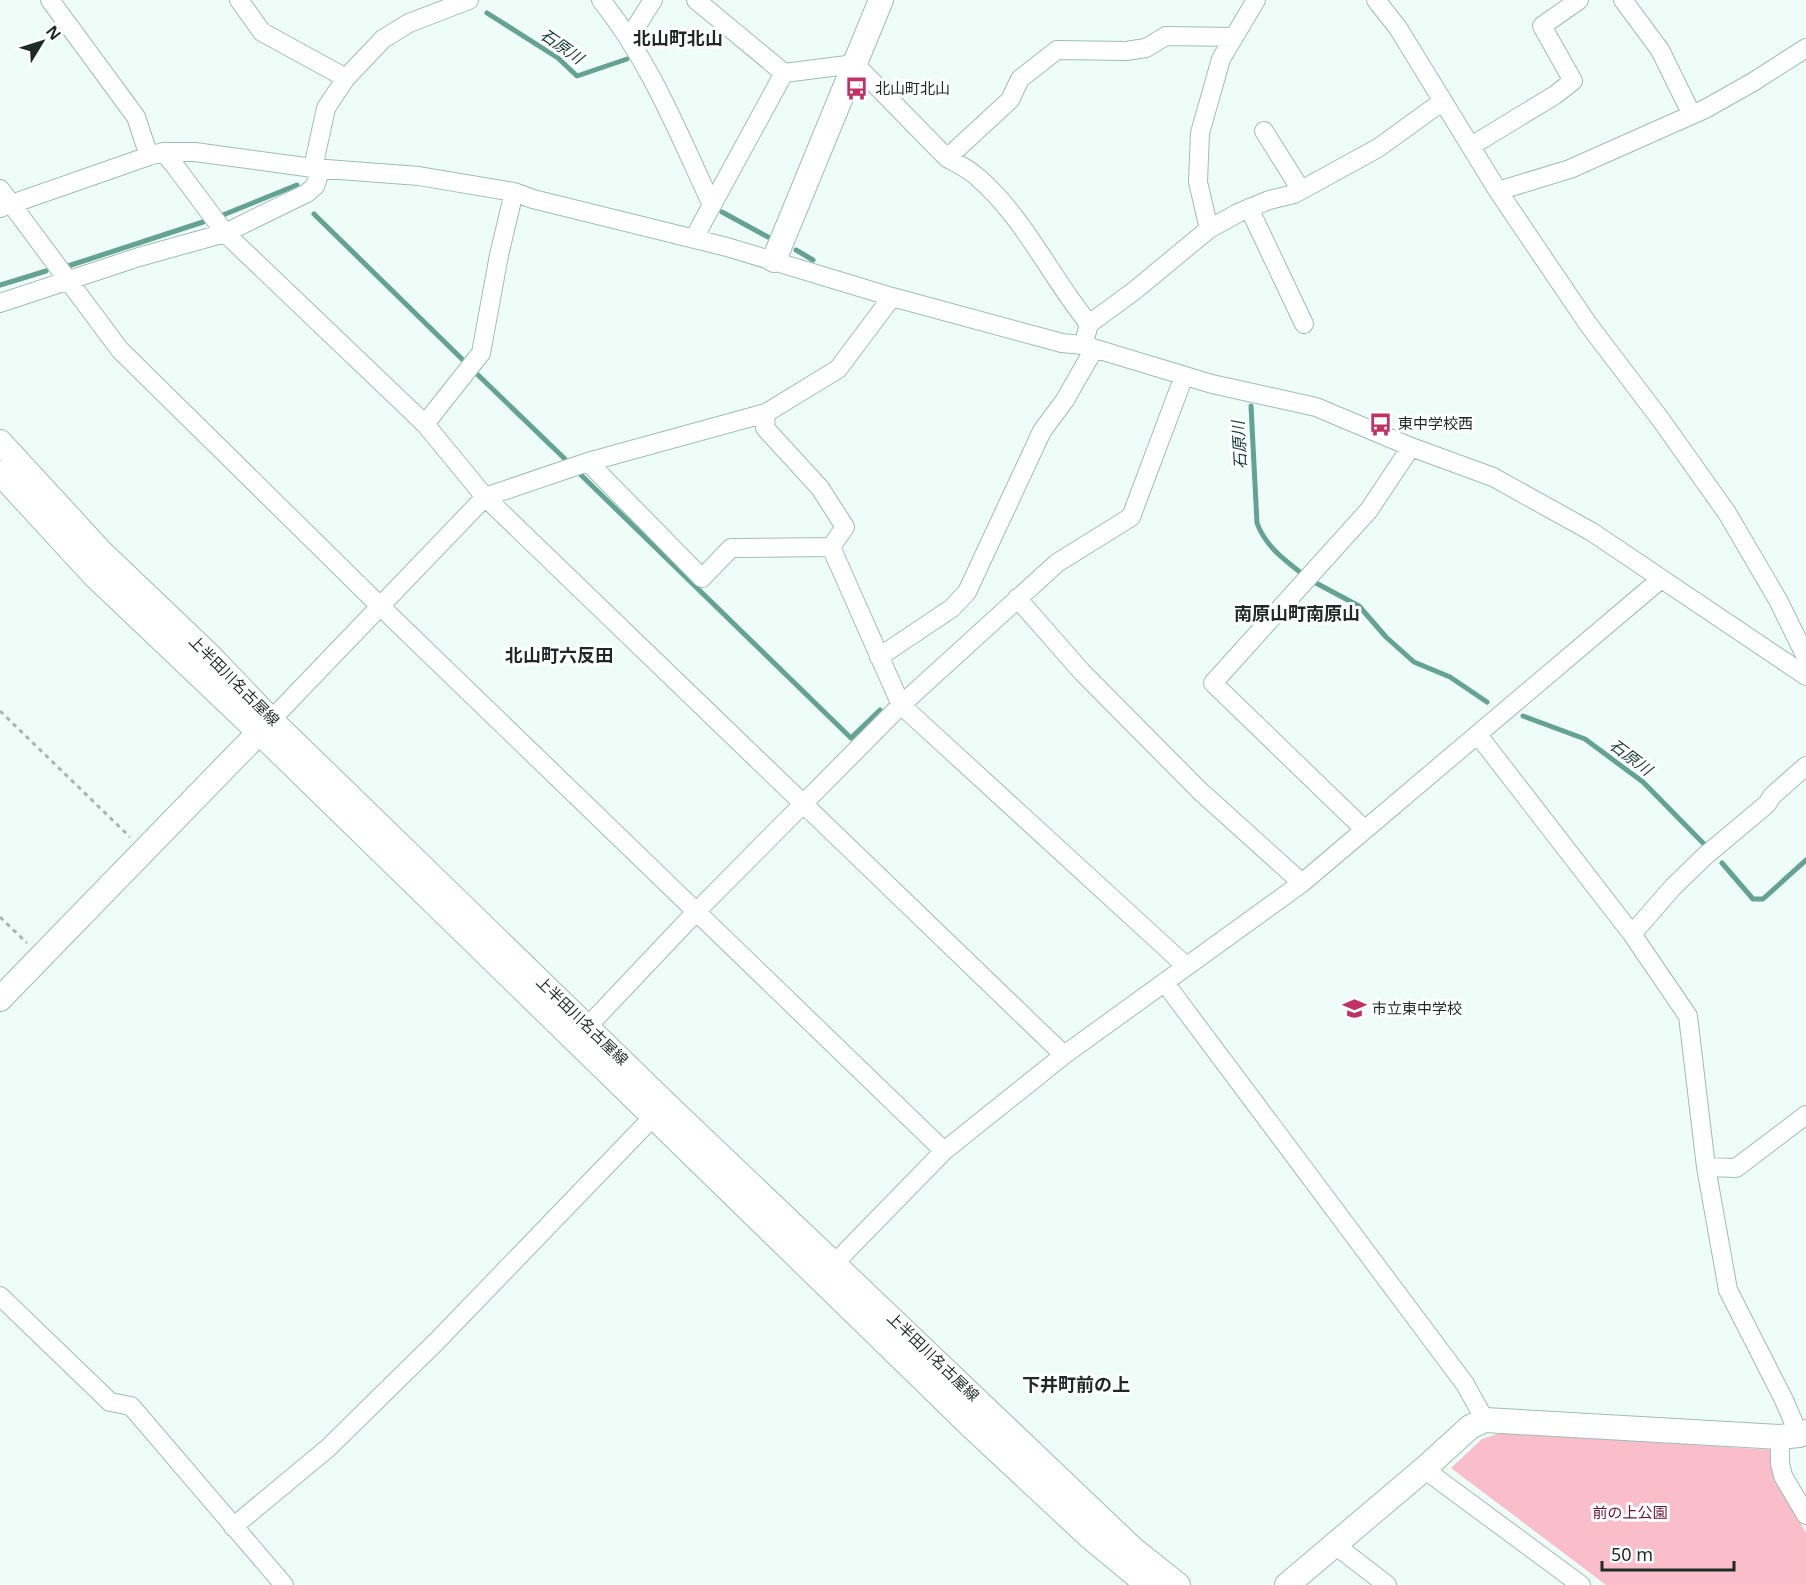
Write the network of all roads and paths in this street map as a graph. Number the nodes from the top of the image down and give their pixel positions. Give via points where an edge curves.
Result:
1 (50, 0) edge
2 (239, 0) edge
3 (469, 0) edge
4 (601, 0) edge
5 (653, 0) edge
6 (696, 0) edge
7 (881, 0) edge
8 (1256, 0) edge
9 (1376, 0) edge
10 (1579, 0) edge
11 (1623, 0) edge
12 (432, 5) edge
13 (1234, 37) junction
14 (628, 38) junction
15 (1806, 48) edge
16 (855, 64) junction
17 (784, 73) junction
18 (346, 78) junction
19 (1443, 101) junction
20 (1692, 115) junction
21 (1264, 131) dead end
22 (1471, 146) junction
23 (156, 154) junction
24 (947, 158) junction
25 (317, 168) junction
26 (0, 189) edge
27 (1301, 190) junction
28 (1498, 191) junction
29 (514, 192) junction
30 (712, 205) junction
31 (6, 207) edge
32 (1249, 208) junction
33 (1209, 229) junction
34 (225, 233) junction
35 (694, 238) junction
36 (774, 260) junction
37 (66, 280) junction
38 (892, 297) junction
39 (0, 303) edge
40 (1089, 324) junction
41 (1304, 324) dead end
42 (1089, 347) junction
43 (1184, 376) junction
44 (766, 413) junction
45 (425, 424) junction
46 (0, 442) edge
47 (1411, 447) junction
48 (588, 462) junction
49 (0, 473) edge
50 (485, 497) junction
51 (831, 547) junction
52 (1661, 579) junction
53 (1017, 598) junction
54 (380, 606) junction
55 (879, 657) junction
56 (1806, 657) edge
57 (1806, 676) edge
58 (901, 705) junction
59 (0, 711) edge
60 (265, 726) junction
61 (1478, 735) junction
62 (1806, 766) edge
63 (804, 804) junction
64 (1365, 831) junction
65 (144, 850) junction
66 (1302, 883) junction
67 (696, 912) junction
68 (0, 917) edge
69 (1632, 934) junction
70 (41, 956) junction
71 (1186, 966) junction
72 (1164, 983) junction
73 (0, 999) edge
74 (588, 1026) junction
75 (1064, 1055) junction
76 (1806, 1115) edge
77 (653, 1117) junction
78 (944, 1151) junction
79 (1706, 1167) junction
80 (827, 1271) junction
81 (0, 1296) edge
82 (1485, 1420) junction
83 (1795, 1434) edge
84 (1424, 1469) junction
85 (1806, 1515) edge
86 (233, 1527) junction
87 (1335, 1545) junction
88 (284, 1585) edge
89 (1148, 1585) edge
90 (1178, 1585) edge
91 (1287, 1585) edge
92 (1387, 1585) edge
93 (1581, 1585) edge

1 - 23 street via 136,117
2 - 18 street via 262,32
3 - 12 street
4 - 14 street
5 - 14 street
6 - 17 street
7 - 16 main road
8 - 13 street
9 - 19 street
10 - 22 street via 1542,26 1574,81
11 - 20 street via 1660,50
12 - 18 street via 383,39
13 - 24 street via 1166,36 1146,48 1126,51 1057,50 1020,79 1010,100
13 - 33 street via 1221,59 1200,133 1198,182
14 - 30 street via 640,55
15 - 20 street
16 - 17 street
16 - 24 street
16 - 36 main road
17 - 30 street
18 - 25 street via 326,108
19 - 22 street
19 - 27 street via 1378,148
20 - 28 street via 1570,169
21 - 27 street
22 - 28 street
23 - 25 street via 195,152
23 - 31 street
23 - 34 street via 176,166
24 - 40 street via 974,174 1008,209
25 - 29 street via 419,176
25 - 34 street via 315,186 307,193
26 - 31 street
27 - 32 street
28 - 56 street via 1588,324 1727,513
29 - 35 street
29 - 45 street via 481,353
30 - 35 street
31 - 37 street
32 - 33 street
32 - 41 street
33 - 40 street
34 - 37 street
34 - 45 street
35 - 36 street
36 - 38 street
37 - 39 street
37 - 54 street via 120,350
38 - 42 street
38 - 44 street via 838,369
40 - 42 street
42 - 43 street
42 - 55 street via 1065,400 1042,431 967,592 952,608
43 - 47 street via 1316,407
43 - 53 street via 1131,517 1057,563
44 - 48 street
44 - 51 street via 765,428 820,488 845,527
45 - 50 street
46 - 60 main road, 上半田川名古屋線 via 102,553 211,657
47 - 52 street via 1493,477 1592,532
47 - 64 street via 1369,510 1213,684
48 - 50 street
48 - 51 street via 702,578 731,548
49 - 60 main road, 上半田川名古屋線 via 94,575
50 - 54 street
50 - 63 street
51 - 55 street
52 - 57 street
52 - 61 street
53 - 58 street
53 - 66 street via 1082,672 1192,782
54 - 60 street
54 - 67 street
55 - 58 street
58 - 63 street
58 - 71 street
59 - 65 path
60 - 65 main road
60 - 74 main road, 上半田川名古屋線
60 - 77 main road, 上半田川名古屋線
61 - 64 street
61 - 69 street
62 - 69 street via 1706,856
63 - 67 street
63 - 75 street
64 - 66 street
65 - 70 main road
66 - 71 street
67 - 74 street
67 - 78 street
68 - 70 path
69 - 79 street via 1689,1016
70 - 73 main road
71 - 72 street
72 - 75 street
72 - 82 street via 1465,1384
74 - 80 main road, 上半田川名古屋線
75 - 78 street
76 - 79 street via 1736,1168
77 - 80 main road, 上半田川名古屋線
77 - 86 street via 404,1374 328,1448
78 - 80 street
79 - 83 street via 1728,1290 1784,1400
80 - 89 main road, 上半田川名古屋線 via 972,1427 1090,1537
80 - 90 main road, 上半田川名古屋線 via 1134,1550
81 - 86 street via 110,1402 131,1406
82 - 83 main road
82 - 84 main road via 1470,1427
83 - 85 street via 1780,1463 1783,1476
84 - 87 main road
84 - 93 street
86 - 88 street
87 - 91 main road
87 - 92 street

